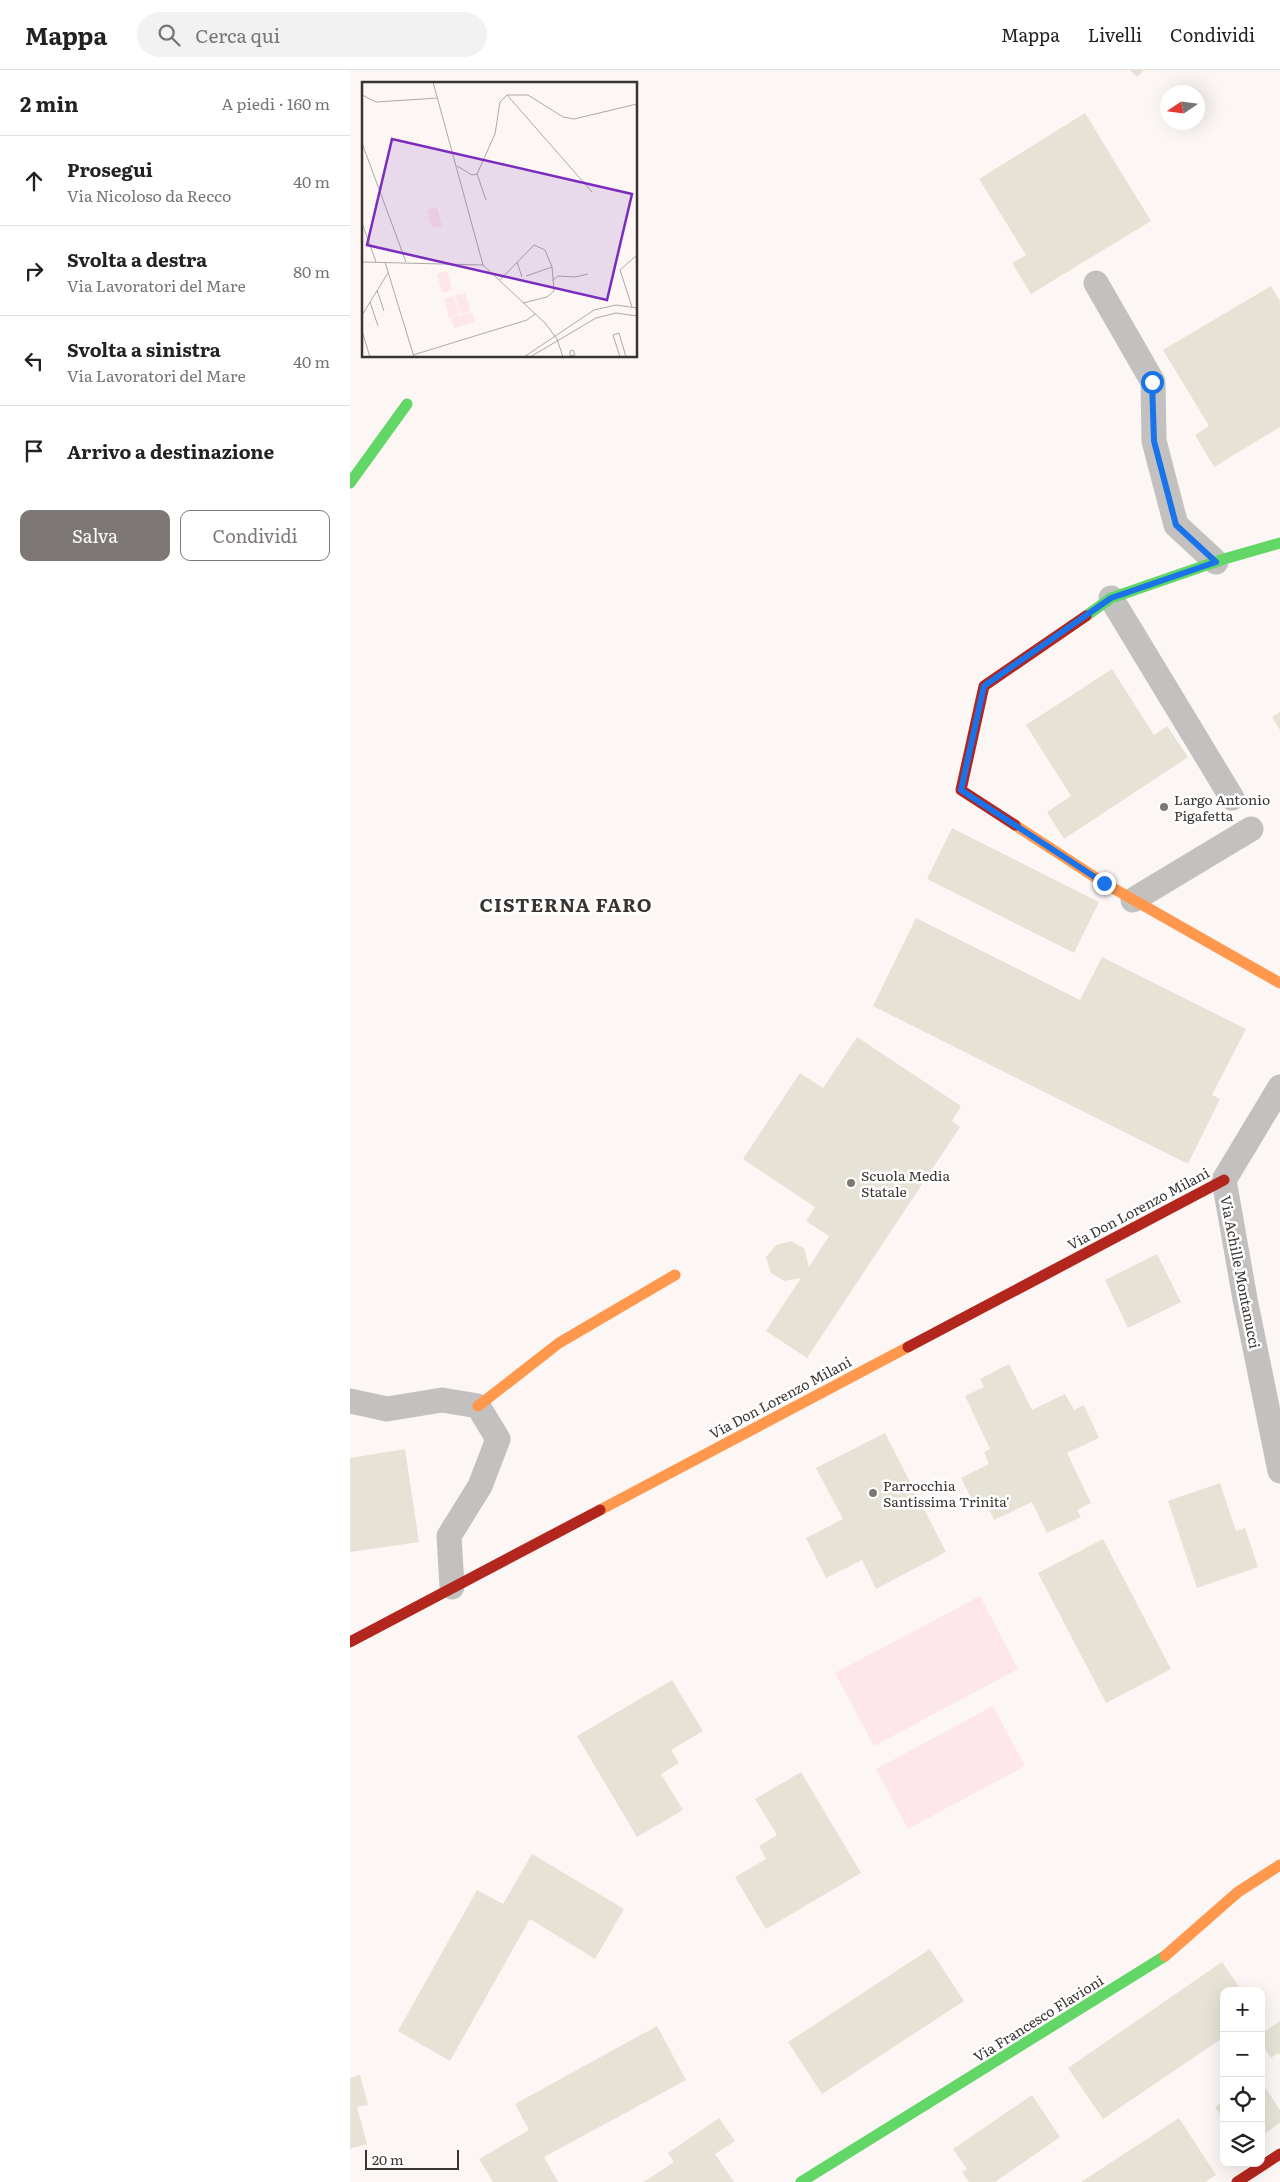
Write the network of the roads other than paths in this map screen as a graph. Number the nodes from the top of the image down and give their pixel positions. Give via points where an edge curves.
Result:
1 (1096, 283) dead end
2 (407, 404) dead end
3 (350, 483) edge
4 (1280, 543) edge
5 (1216, 562) junction
6 (1111, 598) junction
7 (1232, 798) dead end
8 (1251, 830) dead end
9 (1134, 900) junction
10 (1280, 982) edge
11 (1280, 1087) edge
12 (1224, 1180) junction
13 (675, 1276) dead end
14 (350, 1401) edge
15 (478, 1406) junction
16 (1280, 1470) edge
17 (452, 1587) junction
18 (350, 1642) edge
19 (1280, 1865) edge
20 (1280, 2154) edge
21 (802, 2182) edge
22 (1236, 2182) edge

1 - 5 street via 1152,382 1154,441 1176,525
2 - 3 street
4 - 5 street
5 - 6 street
6 - 7 street
6 - 9 street via 984,686 961,790
8 - 9 street
9 - 10 street
11 - 12 street, Via Achille Montanucci
12 - 16 street, Via Achille Montanucci
12 - 17 street, Via Don Lorenzo Milani
13 - 15 street via 559,1343
14 - 15 street via 386,1408 442,1400
15 - 17 street via 498,1439 480,1486 449,1536
17 - 18 street, Via Don Lorenzo Milani
19 - 21 street, Via Francesco Flavioni via 1238,1892 1159,1962
20 - 22 street

